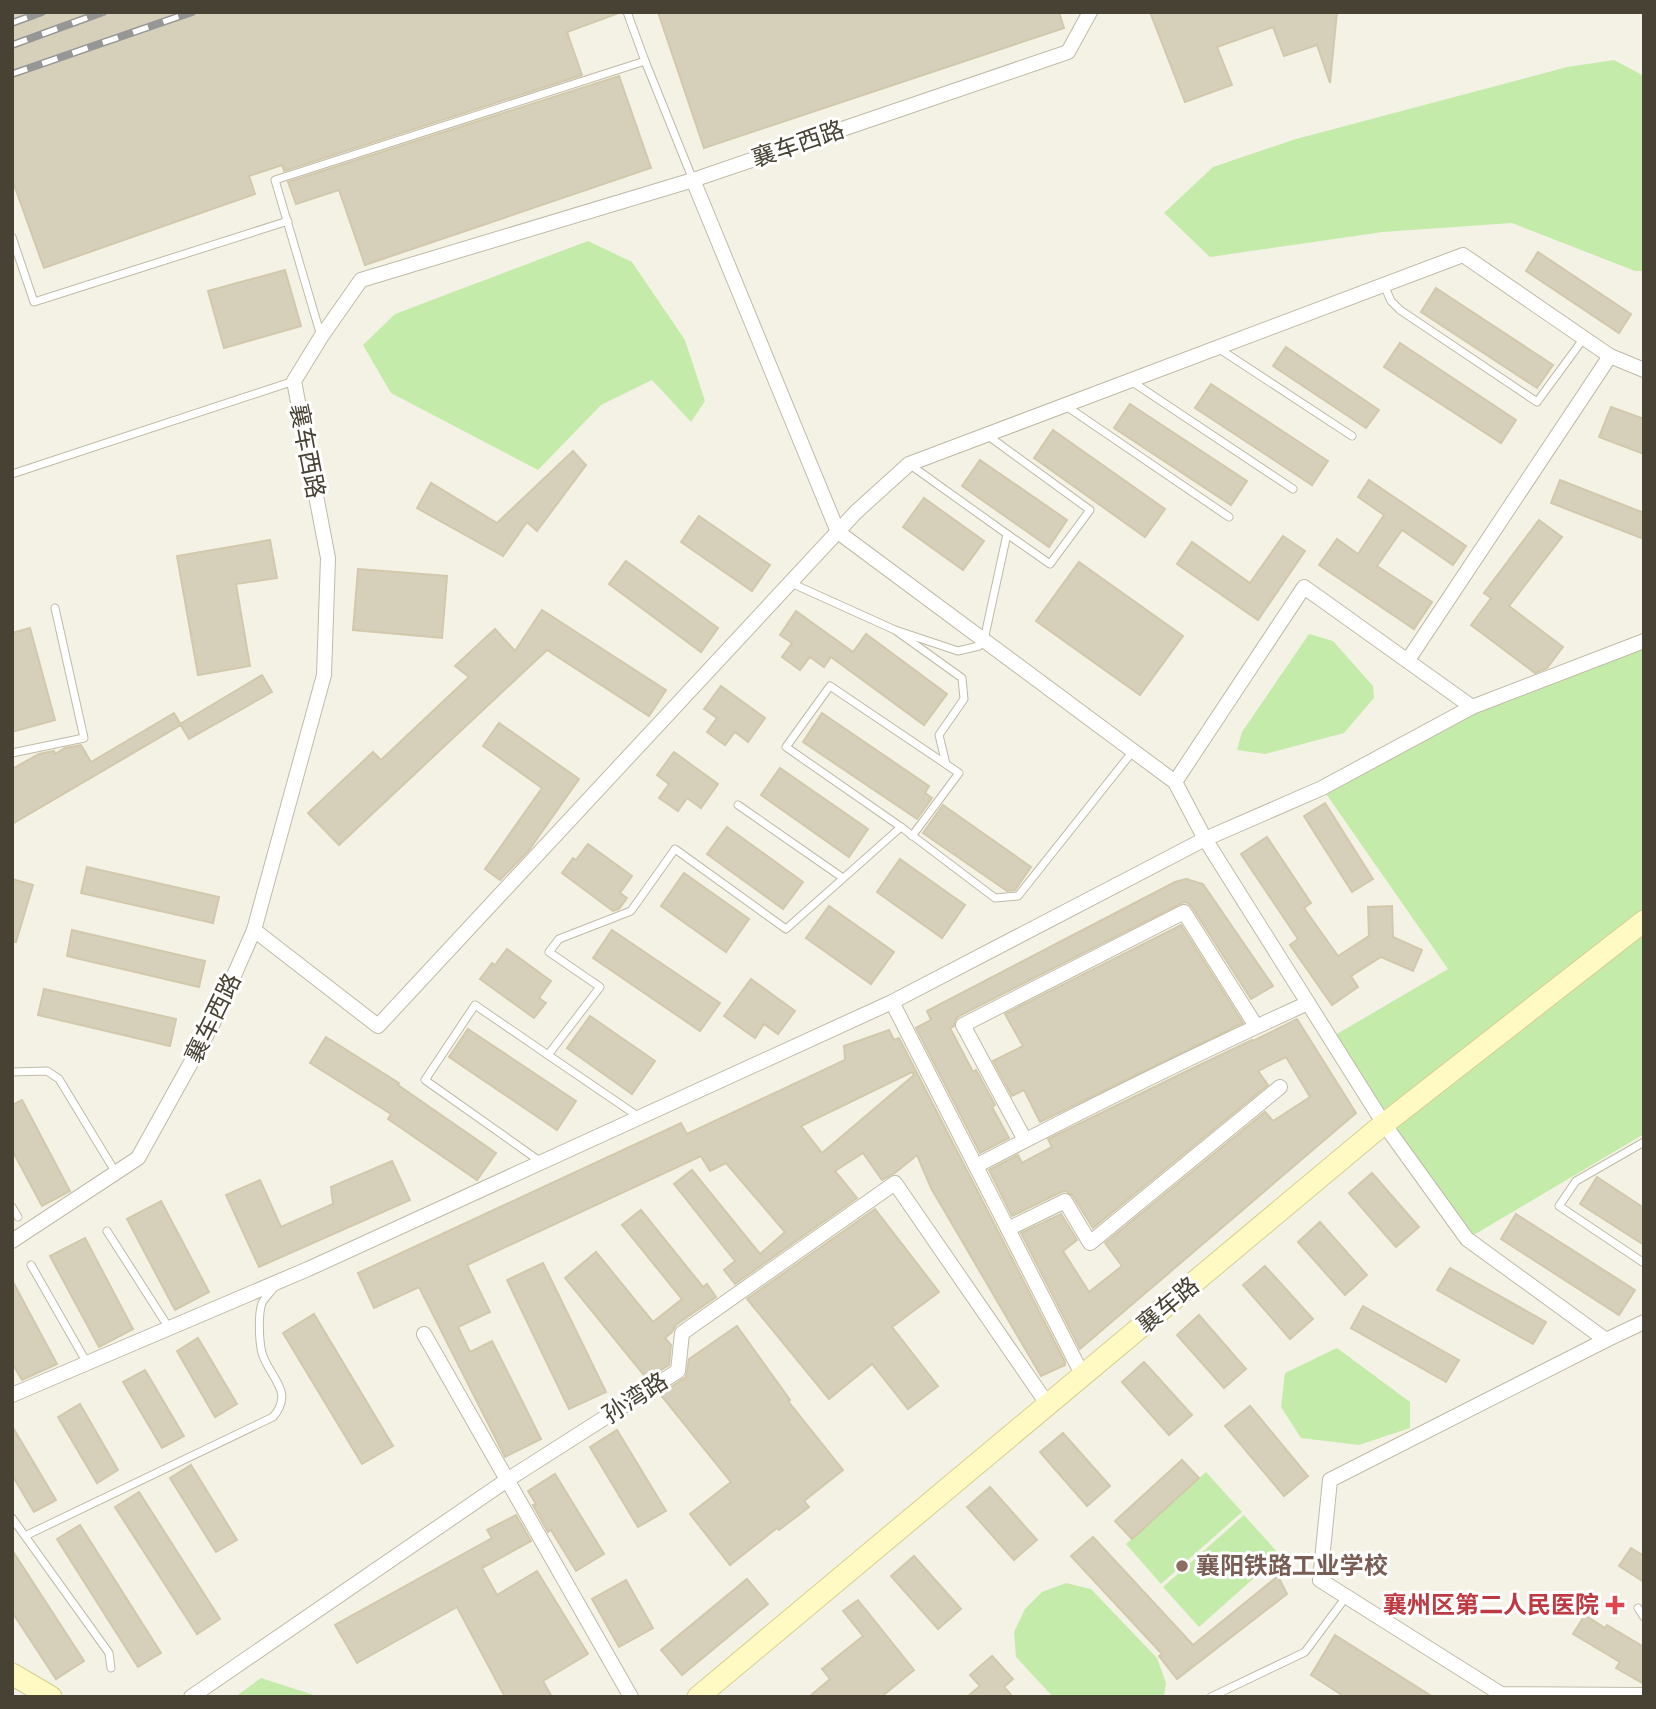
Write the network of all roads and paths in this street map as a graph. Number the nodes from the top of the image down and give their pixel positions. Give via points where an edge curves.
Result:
1 (627, 12) edge
2 (1090, 12) edge
3 (645, 61) junction
4 (694, 180) junction
5 (288, 221) junction
6 (12, 237) edge
7 (1384, 285) junction
8 (321, 337) junction
9 (1584, 338) junction
10 (1217, 348) junction
11 (1610, 356) junction
12 (1644, 370) edge
13 (1130, 381) junction
14 (294, 382) junction
15 (1065, 405) junction
16 (987, 435) junction
17 (1352, 436) dead end
18 (909, 464) junction
19 (12, 474) edge
20 (1293, 489) dead end
21 (1229, 517) dead end
22 (838, 532) junction
23 (1007, 534) junction
24 (790, 583) junction
25 (55, 608) dead end
26 (895, 630) junction
27 (984, 640) junction
28 (1644, 642) edge
29 (1408, 660) junction
30 (1472, 707) junction
31 (1133, 751) junction
32 (12, 753) edge
33 (946, 764) junction
34 (1175, 782) junction
35 (738, 805) dead end
36 (901, 827) junction
37 (912, 836) junction
38 (1205, 839) junction
39 (843, 878) junction
40 (1644, 921) edge
41 (254, 930) junction
42 (891, 1002) junction
43 (1308, 1003) junction
44 (1256, 1026) junction
45 (548, 1055) junction
46 (12, 1072) edge
47 (1280, 1087) dead end
48 (639, 1117) junction
49 (1384, 1124) junction
50 (1025, 1140) junction
51 (1644, 1142) edge
52 (541, 1163) junction
53 (975, 1166) junction
54 (116, 1173) junction
55 (12, 1207) edge
56 (18, 1217) dead end
57 (1008, 1229) junction
58 (107, 1231) dead end
59 (12, 1241) edge
60 (1644, 1264) edge
61 (31, 1265) dead end
62 (278, 1281) junction
63 (1644, 1322) edge
64 (169, 1328) junction
65 (424, 1334) dead end
66 (1606, 1340) junction
67 (88, 1363) junction
68 (1083, 1376) junction
69 (12, 1395) edge
70 (1048, 1405) junction
71 (507, 1480) junction
72 (12, 1518) edge
73 (25, 1536) junction
74 (1346, 1596) junction
75 (1638, 1608) dead end
76 (1644, 1617) edge
77 (111, 1668) dead end
78 (12, 1674) edge
79 (1644, 1695) edge
80 (51, 1697) edge
81 (191, 1697) edge
82 (631, 1697) edge
83 (698, 1697) edge
84 (1211, 1697) edge

1 - 3 lane
2 - 4 street, 襄车西路 via 1068,52
3 - 4 lane
3 - 5 lane via 275,180
4 - 8 street, 襄车西路 via 361,280
4 - 22 street
5 - 6 lane via 34,302
5 - 8 lane
7 - 9 street via 1463,255
7 - 9 lane via 1400,310 1537,402
7 - 10 street
8 - 14 street, 襄车西路
9 - 11 street
10 - 13 street
10 - 17 lane
11 - 12 street
11 - 29 street
13 - 15 street
13 - 20 lane
14 - 19 lane
14 - 41 street, 襄车西路 via 328,558 324,675
15 - 16 street
15 - 21 lane
16 - 18 street
16 - 23 lane via 1090,510 1050,564
18 - 22 street
18 - 23 lane
22 - 24 street
22 - 27 street
23 - 27 lane
24 - 26 lane
24 - 41 street via 378,1026
25 - 32 lane via 84,738
26 - 27 lane via 958,651 979,646
26 - 33 lane via 962,678 964,699 939,735
27 - 31 street
28 - 30 street
29 - 30 street
29 - 34 street via 1304,587
30 - 38 street via 1322,788
31 - 34 street
31 - 37 lane via 1018,897 995,898
33 - 36 lane via 830,686 786,747
33 - 37 lane via 959,773
34 - 38 street
35 - 39 lane
36 - 37 lane
36 - 39 lane
38 - 42 street
38 - 43 street
39 - 45 lane via 786,929 675,849 631,911 559,939 550,952 600,987
40 - 49 street, 襄车路
41 - 54 street, 襄车西路 via 213,1023 138,1158
42 - 48 street
42 - 53 street
43 - 44 street
43 - 49 street
44 - 50 street
44 - 50 street via 1184,912 963,1025
45 - 48 lane
45 - 52 lane via 475,1005 425,1080
46 - 54 lane via 47,1071 59,1079
47 - 57 street via 1090,1243 1065,1201
48 - 52 street
49 - 66 street via 1466,1239
49 - 68 street, 襄车路
50 - 53 street
51 - 60 lane via 1576,1181 1559,1206
52 - 62 street
53 - 57 street
54 - 59 street, 襄车西路
55 - 56 lane
57 - 68 street
58 - 64 lane
61 - 67 lane
62 - 64 street
62 - 73 lane via 262,1304 259,1329 262,1353 283,1394 281,1408 273,1417
63 - 66 street
64 - 67 street
65 - 71 street
66 - 74 street via 1330,1480 1320,1580
67 - 69 street
68 - 70 street, 襄车路
70 - 71 street, 孙湾路 via 895,1183 682,1332 678,1371
70 - 83 street, 襄车路
71 - 81 street, 孙湾路
71 - 82 street
72 - 73 lane
73 - 77 lane via 109,1653
74 - 79 street via 1501,1694
74 - 84 lane via 1305,1652
75 - 76 lane
78 - 80 street

